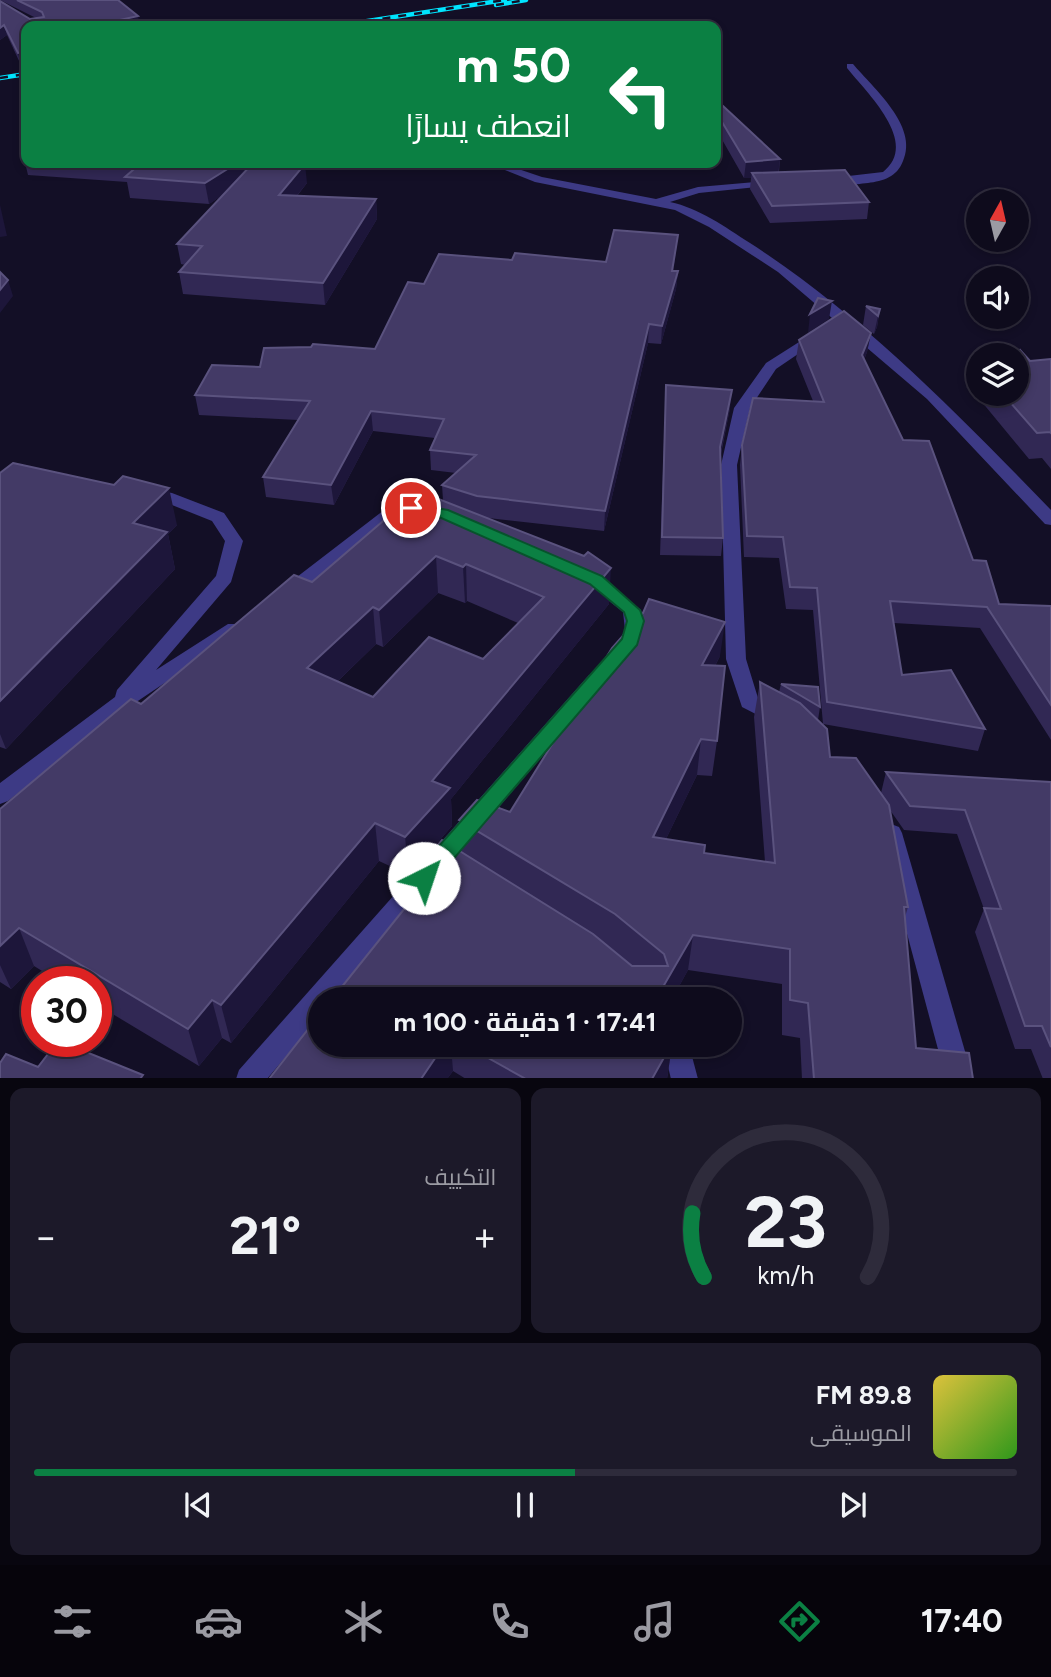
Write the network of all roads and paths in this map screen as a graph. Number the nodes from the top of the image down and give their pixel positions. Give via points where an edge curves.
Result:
1 (850, 66) dead end
2 (506, 168) edge
3 (792, 181) edge
4 (820, 181) edge
5 (658, 202) junction
6 (842, 319) junction
7 (127, 491) edge
8 (435, 512) edge
9 (1051, 520) edge
10 (570, 569) edge
11 (270, 606) edge
12 (247, 620) edge
13 (110, 710) junction
14 (791, 725) edge
15 (0, 795) edge
16 (879, 816) edge
17 (442, 858) junction
18 (464, 872) edge
19 (679, 1057) edge
20 (250, 1078) edge
21 (685, 1078) edge
22 (960, 1078) edge

1 - 4 street via 889,116 902,138 903,150 891,172 881,177
2 - 5 street via 539,180
3 - 5 street via 698,190
5 - 6 street via 713,224 782,269
6 - 9 street via 932,396
6 - 14 street via 771,366 742,408 729,465 736,659 749,702
7 - 13 street via 166,497 218,517 234,541 225,578
8 - 11 street via 394,511
10 - 17 street via 596,580 632,610 631,641
12 - 13 street
13 - 15 street
16 - 22 street via 893,836
17 - 18 street
17 - 20 street
19 - 21 street

